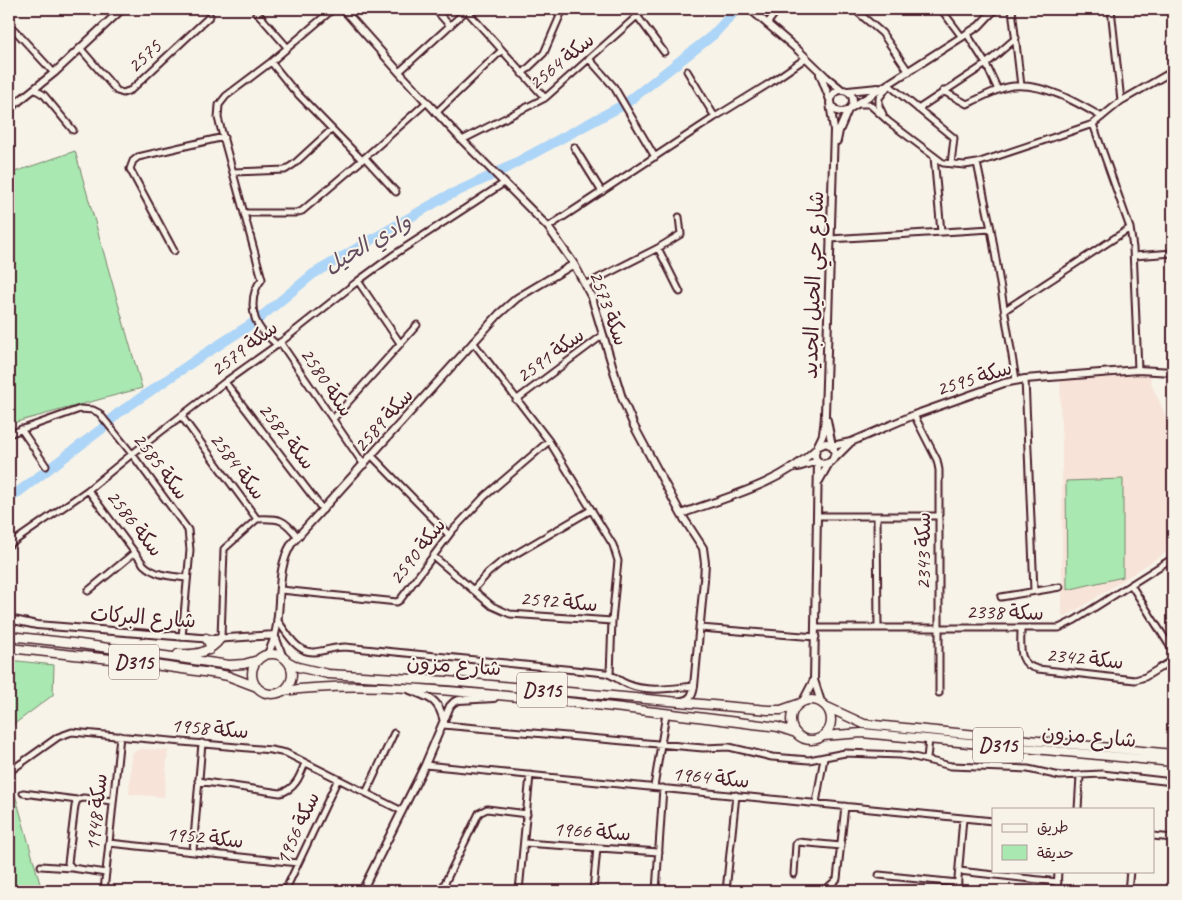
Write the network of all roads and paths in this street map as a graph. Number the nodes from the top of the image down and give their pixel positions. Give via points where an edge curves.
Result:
1 (122, 9) edge
2 (254, 9) edge
3 (333, 9) edge
4 (343, 9) edge
5 (435, 9) edge
6 (563, 9) edge
7 (645, 9) edge
8 (750, 9) edge
9 (778, 9) edge
10 (856, 9) edge
11 (940, 9) edge
12 (995, 9) edge
13 (1012, 9) edge
14 (1111, 9) edge
15 (467, 10) edge
16 (210, 16) dead end
17 (638, 17) junction
18 (9, 24) edge
19 (767, 24) junction
20 (450, 26) junction
21 (964, 36) junction
22 (1016, 38) junction
23 (287, 47) junction
24 (80, 48) junction
25 (502, 50) junction
26 (664, 52) dead end
27 (806, 58) junction
28 (590, 60) junction
29 (271, 62) junction
30 (986, 64) junction
31 (817, 69) junction
32 (687, 71) dead end
33 (1173, 71) edge
34 (54, 72) junction
35 (398, 72) junction
36 (909, 72) junction
37 (522, 74) junction
38 (889, 85) junction
39 (1021, 86) junction
40 (34, 89) junction
41 (845, 90) junction
42 (998, 90) junction
43 (944, 91) junction
44 (545, 98) junction
45 (427, 102) junction
46 (830, 102) junction
47 (1121, 102) junction
48 (856, 105) junction
49 (9, 109) edge
50 (918, 109) junction
51 (849, 110) junction
52 (436, 113) junction
53 (715, 117) junction
54 (1102, 117) junction
55 (889, 122) junction
56 (1092, 124) junction
57 (73, 130) dead end
58 (331, 130) junction
59 (224, 137) junction
60 (462, 140) junction
61 (574, 148) dead end
62 (655, 157) junction
63 (834, 157) junction
64 (934, 157) junction
65 (363, 159) junction
66 (951, 164) junction
67 (977, 164) junction
68 (233, 172) junction
69 (504, 183) junction
70 (396, 192) dead end
71 (602, 192) junction
72 (244, 213) junction
73 (679, 217) dead end
74 (548, 228) junction
75 (1130, 228) junction
76 (991, 229) junction
77 (941, 232) junction
78 (830, 239) junction
79 (658, 248) junction
80 (174, 251) dead end
81 (1173, 252) edge
82 (1134, 256) junction
83 (574, 264) junction
84 (358, 281) junction
85 (585, 285) junction
86 (680, 292) dead end
87 (1005, 310) junction
88 (416, 325) dead end
89 (603, 336) junction
90 (473, 342) junction
91 (400, 343) junction
92 (279, 344) junction
93 (1138, 370) junction
94 (1173, 372) edge
95 (1025, 379) junction
96 (1016, 380) junction
97 (225, 382) junction
98 (516, 400) junction
99 (825, 414) junction
100 (914, 414) junction
101 (182, 417) junction
102 (333, 418) junction
103 (21, 429) junction
104 (9, 434) edge
105 (830, 434) junction
106 (549, 441) junction
107 (851, 442) junction
108 (841, 444) junction
109 (832, 446) junction
110 (816, 448) junction
111 (132, 454) junction
112 (372, 456) junction
113 (818, 461) junction
114 (831, 461) junction
115 (807, 464) junction
116 (364, 465) junction
117 (46, 466) dead end
118 (792, 469) junction
119 (817, 474) junction
120 (817, 484) junction
121 (88, 490) junction
122 (322, 510) junction
123 (591, 510) junction
124 (681, 514) junction
125 (817, 516) junction
126 (877, 516) junction
127 (938, 516) junction
128 (257, 519) junction
129 (449, 535) junction
130 (298, 537) junction
131 (9, 545) edge
132 (134, 553) junction
133 (433, 556) junction
134 (1173, 558) edge
135 (187, 578) junction
136 (1131, 585) junction
137 (1060, 587) dead end
138 (474, 589) junction
139 (281, 590) junction
140 (88, 591) dead end
141 (1034, 591) junction
142 (1001, 597) dead end
143 (9, 619) edge
144 (277, 620) junction
145 (612, 621) junction
146 (700, 628) junction
147 (816, 628) junction
148 (878, 628) junction
149 (939, 628) junction
150 (1021, 629) junction
151 (275, 635) junction
152 (9, 636) edge
153 (182, 637) junction
154 (816, 637) junction
155 (206, 638) junction
156 (220, 638) junction
157 (9, 648) edge
158 (209, 650) junction
159 (1173, 651) edge
160 (146, 653) junction
161 (267, 655) junction
162 (285, 659) junction
163 (258, 660) junction
164 (1173, 660) edge
165 (610, 674) junction
166 (814, 680) junction
167 (694, 686) junction
168 (257, 687) junction
169 (406, 688) junction
170 (283, 691) junction
171 (939, 693) dead end
172 (518, 697) junction
173 (668, 702) junction
174 (801, 702) junction
175 (824, 705) junction
176 (712, 706) junction
177 (666, 714) junction
178 (444, 724) junction
179 (394, 733) dead end
180 (796, 733) junction
181 (120, 736) junction
182 (823, 736) junction
183 (930, 739) junction
184 (202, 743) junction
185 (661, 744) junction
186 (1173, 754) edge
187 (824, 758) junction
188 (927, 759) junction
189 (1173, 762) edge
190 (305, 763) junction
191 (425, 765) junction
192 (13, 768) dead end
193 (530, 775) junction
194 (1080, 776) junction
195 (338, 779) junction
196 (198, 781) junction
197 (1173, 782) edge
198 (654, 787) junction
199 (664, 788) junction
200 (23, 793) dead end
201 (366, 793) junction
202 (736, 795) junction
203 (77, 800) junction
204 (113, 801) junction
205 (816, 803) junction
206 (845, 806) junction
207 (1078, 808) edge
208 (402, 811) junction
209 (527, 814) junction
210 (963, 818) junction
211 (992, 821) edge
212 (1154, 836) edge
213 (1173, 838) edge
214 (109, 843) junction
215 (524, 843) junction
216 (841, 846) junction
217 (597, 848) junction
218 (192, 851) junction
219 (659, 852) junction
220 (298, 863) junction
221 (41, 866) dead end
222 (72, 868) junction
223 (959, 871) junction
224 (1058, 872) edge
225 (1130, 872) edge
226 (106, 873) junction
227 (794, 874) dead end
228 (879, 875) dead end
229 (1058, 882) junction
230 (958, 883) junction
231 (104, 891) edge
232 (285, 891) edge
233 (362, 891) edge
234 (441, 891) edge
235 (519, 891) edge
236 (593, 891) edge
237 (656, 891) edge
238 (726, 891) edge
239 (824, 891) edge
240 (957, 891) edge
241 (1057, 891) edge
242 (1128, 891) edge

1 - 24 street
2 - 23 street
3 - 23 street
4 - 35 street, سكة 2573
5 - 20 street
6 - 37 street via 544,53
7 - 17 street, سكة 2564
8 - 19 street
9 - 19 street
10 - 36 street via 882,33
11 - 21 street
12 - 21 street
13 - 22 street
14 - 47 street
15 - 20 street
15 - 25 street
16 - 24 street, 2575 via 131,90 123,92 117,91
17 - 26 street
17 - 28 street, سكة 2564
18 - 34 street
19 - 27 street
20 - 35 street
21 - 30 street
21 - 36 street
22 - 30 street
22 - 39 street
23 - 29 street
24 - 34 street
25 - 37 street
25 - 52 street
27 - 31 street
27 - 53 street
28 - 44 street, سكة 2564
28 - 62 street via 614,87
29 - 58 street
29 - 59 street, سكة 2580 via 219,105 218,118
30 - 42 street
30 - 43 street
31 - 41 street
31 - 46 street
32 - 53 street
33 - 47 street
34 - 40 street
35 - 45 street, سكة 2573
36 - 38 street
37 - 44 street
38 - 41 street via 870,90
38 - 48 street
38 - 50 street
38 - 55 street via 878,102
39 - 42 street
39 - 54 street via 1051,92
40 - 49 street
40 - 57 street
41 - 46 street via 833,93
41 - 51 street via 853,100
42 - 43 street via 967,104
43 - 50 street
44 - 60 street, سكة 2564
45 - 52 street, سكة 2573
45 - 65 street
46 - 51 street via 838,112
46 - 63 street
47 - 54 street
48 - 51 street
48 - 55 street via 870,104
50 - 66 street via 954,138
51 - 63 street via 839,131
52 - 60 street, سكة 2573
53 - 62 street
54 - 56 street
55 - 64 street
56 - 67 street
56 - 75 street
58 - 65 street
58 - 68 street via 284,170
59 - 68 street, سكة 2580
59 - 80 street via 138,157 133,161 130,169
60 - 69 street, سكة 2573
61 - 71 street
62 - 71 street
63 - 78 street, شارع حي الحيل الجديد
64 - 66 street
64 - 77 street
65 - 70 street
65 - 72 street via 302,210 295,213
66 - 67 street
67 - 76 street
68 - 72 street, سكة 2580
69 - 74 street, سكة 2573
69 - 84 street, سكة 2579
71 - 74 street
72 - 92 street, سكة 2580 via 262,279 254,292 256,321 262,331
73 - 79 street via 681,234
74 - 83 street, سكة 2573
75 - 82 street
75 - 87 street
76 - 77 street
76 - 87 street
77 - 78 street
78 - 99 street, شارع حي الحيل الجديد
79 - 85 street
79 - 86 street
81 - 82 street
82 - 93 street
83 - 85 street, سكة 2573
83 - 90 street, سكة 2589 via 517,298
84 - 91 street
84 - 92 street, سكة 2579
85 - 89 street, سكة 2573
87 - 96 street
88 - 91 street
89 - 98 street, سكة 2591
89 - 124 street, سكة 2573 via 634,426
90 - 98 street
90 - 112 street, سكة 2589
91 - 102 street
92 - 97 street, سكة 2579
92 - 102 street, سكة 2580
93 - 94 street, سكة 2595
93 - 95 street, سكة 2595
95 - 96 street, سكة 2595
95 - 141 street
96 - 100 street, سكة 2595
97 - 101 street, سكة 2579
97 - 122 street, سكة 2582
98 - 106 street
99 - 105 street, شارع حي الحيل الجديد
99 - 110 street, شارع حي الحيل الجديد via 822,436
100 - 107 street, سكة 2595
100 - 127 street, سكة 2343 via 937,460
101 - 111 street, سكة 2579
101 - 128 street, سكة 2584
102 - 116 street, سكة 2580
103 - 104 street, سكة 2585
103 - 111 street, سكة 2585 via 80,409 93,410
103 - 117 street
105 - 108 street
105 - 109 street, شارع حي الحيل الجديد
106 - 123 street
106 - 129 street, سكة 2590 via 485,496
107 - 108 street, سكة 2595
107 - 114 street, سكة 2595
108 - 109 street, سكة 2595
109 - 110 street via 826,443
109 - 114 street via 835,450
110 - 113 street
110 - 118 street
111 - 121 street, سكة 2579
111 - 135 street, سكة 2585 via 188,530
112 - 116 street, سكة 2589
112 - 129 street
113 - 114 street
113 - 115 street
113 - 119 street
114 - 120 street
115 - 118 street
115 - 119 street
116 - 122 street, سكة 2589
118 - 124 street
119 - 120 street
120 - 125 street
121 - 131 street, سكة 2579
121 - 132 street, سكة 2586
122 - 130 street, سكة 2589
123 - 138 street via 500,563
123 - 145 street via 613,545 618,561
124 - 146 street, سكة 2573 via 704,556
125 - 126 street
125 - 147 street
126 - 127 street
126 - 148 street
127 - 149 street, سكة 2343
128 - 130 street, سكة 2584 via 282,520
128 - 156 street via 224,549
129 - 133 street, سكة 2590
130 - 139 street, سكة 2589 via 287,551
132 - 135 street, سكة 2586 via 151,571
132 - 140 street
133 - 138 street, سكة 2592
133 - 139 street, سكة 2590 via 396,602
134 - 136 street, سكة 2338
135 - 153 street, سكة 2585
136 - 150 street, سكة 2338 via 1064,626
136 - 159 street
137 - 141 street
138 - 145 street, سكة 2592 via 492,606 510,614
139 - 144 street, سكة 2589
141 - 142 street
143 - 153 street, شارع البركات via 37,626
144 - 151 street, سكة 2589
144 - 165 street via 305,651 345,648
145 - 165 street
146 - 154 street
146 - 167 street, سكة 2573
147 - 148 street, سكة 2338
147 - 154 street
148 - 149 street, سكة 2338
149 - 150 street, سكة 2338
149 - 171 street, سكة 2343
150 - 164 street, سكة 2342 via 1021,653 1025,663 1032,668 1135,680
151 - 156 street, شارع البركات
151 - 161 street, سكة 2589
151 - 162 street, سكة 2589
152 - 160 main road, D315
153 - 155 street, شارع البركات
154 - 166 street
155 - 156 street, شارع البركات
155 - 158 main road
156 - 158 main road
157 - 168 main road, D315 via 218,674
158 - 160 main road via 187,655
160 - 163 main road, D315 via 229,665
161 - 162 main road, D315
161 - 163 main road, D315
162 - 170 main road via 292,675
162 - 173 main road, شارع مزون / D315 via 298,667 328,674 448,680
163 - 168 main road via 252,676
165 - 167 street via 626,684 641,688
166 - 174 street
166 - 175 street
167 - 173 street via 692,696 686,701
167 - 176 street via 700,702
168 - 170 main road, D315 via 266,694
169 - 170 main road, شارع مزون / D315 via 311,687
169 - 172 main road, شارع مزون / D315
169 - 178 street via 431,698 441,711
172 - 177 main road, شارع مزون / D315
172 - 178 street via 459,700 450,706
173 - 176 main road, شارع مزون / D315
174 - 175 main road, D315 via 815,700
174 - 176 main road, شارع مزون / D315 via 781,710
174 - 180 main road via 791,714
175 - 182 main road via 830,713 830,726
175 - 186 main road, شارع مزون / D315 via 864,724
177 - 180 main road, شارع مزون / D315 via 778,726
177 - 185 street
178 - 185 street
178 - 191 street
179 - 201 street
180 - 182 main road, D315 via 812,740
181 - 184 street, سكة 1958
181 - 192 street, سكة 1958 via 67,733
181 - 204 street, سكة 1948
182 - 183 main road, شارع مزون / D315 via 862,733
183 - 188 street
183 - 189 main road, شارع مزون / D315
184 - 190 street, سكة 1958 via 279,751
184 - 196 street
185 - 187 street via 729,747 779,758
185 - 198 street
187 - 188 street via 845,753
187 - 205 street
188 - 194 street via 951,766 1028,769 1056,776
190 - 195 street, سكة 1958
190 - 196 street via 296,784 280,793
191 - 193 street, سكة 1964
191 - 208 street
193 - 198 street, سكة 1964
193 - 209 street
194 - 197 street via 1102,774
194 - 207 street
195 - 201 street, سكة 1958
195 - 220 street, سكة 1956
196 - 218 street
198 - 199 street, سكة 1964
199 - 202 street, سكة 1964
199 - 219 street
200 - 203 street
201 - 208 street, سكة 1958
202 - 205 street, سكة 1964
202 - 238 street
203 - 204 street
203 - 222 street via 68,864
204 - 214 street, سكة 1948
205 - 206 street, سكة 1964
206 - 210 street, سكة 1964
206 - 216 street
208 - 233 street
209 - 215 street
209 - 234 street via 487,809 479,813
210 - 211 street, سكة 1964
210 - 223 street
212 - 213 street
214 - 218 street, سكة 1952
214 - 226 street, سكة 1948
215 - 217 street, سكة 1966
215 - 235 street
216 - 227 street via 798,842
216 - 239 street via 837,880
217 - 219 street, سكة 1966
217 - 236 street
218 - 220 street, سكة 1952
219 - 237 street
220 - 232 street, سكة 1956
221 - 222 street
222 - 226 street
223 - 229 street
223 - 230 street
224 - 229 street
225 - 242 street
226 - 231 street, سكة 1948
228 - 230 street
229 - 241 street
230 - 240 street

